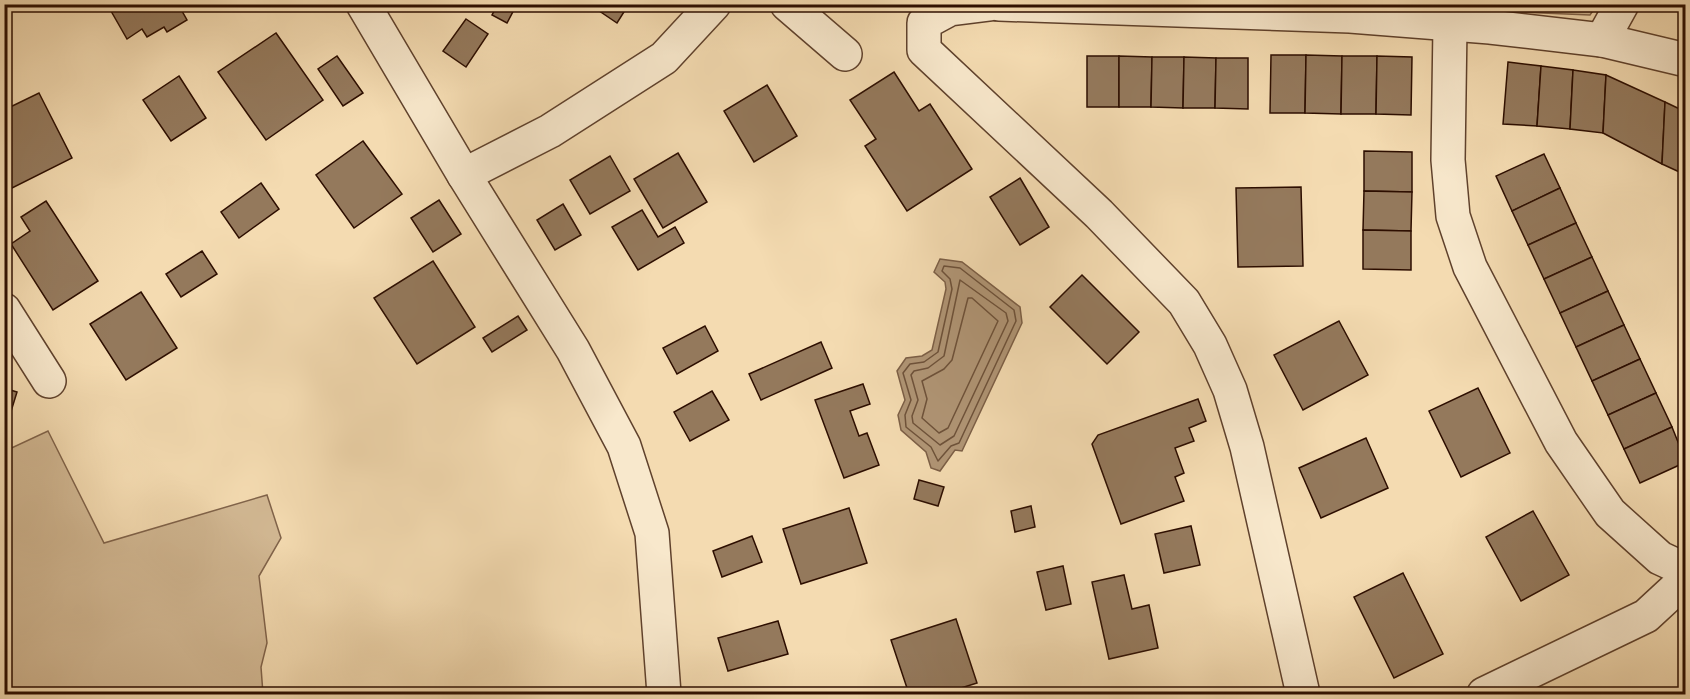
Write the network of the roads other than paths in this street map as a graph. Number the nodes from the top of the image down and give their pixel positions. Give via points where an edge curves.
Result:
1 (363, 4) edge
2 (714, 4) edge
3 (787, 4) edge
4 (990, 4) edge
5 (999, 4) edge
6 (1622, 4) edge
7 (1237, 9) edge
8 (1450, 26) junction
9 (1602, 40) junction
10 (845, 54) dead end
11 (1686, 60) edge
12 (464, 176) junction
13 (4, 310) edge
14 (49, 381) dead end
15 (1686, 570) edge
16 (1686, 579) edge
17 (664, 694) edge
18 (1303, 694) edge
19 (1484, 694) edge

1 - 12 street
2 - 12 street via 664,58 550,131
3 - 10 street
4 - 18 street via 950,9 924,23 924,50 1099,214 1189,310 1210,345 1230,390 1247,447
5 - 7 street
6 - 9 street
7 - 8 street
8 - 9 street
8 - 15 street via 1448,160 1453,216 1470,267 1560,442 1610,513 1660,558
9 - 11 street
12 - 17 street via 573,350 624,446 652,532
13 - 14 street
16 - 19 street via 1646,616

